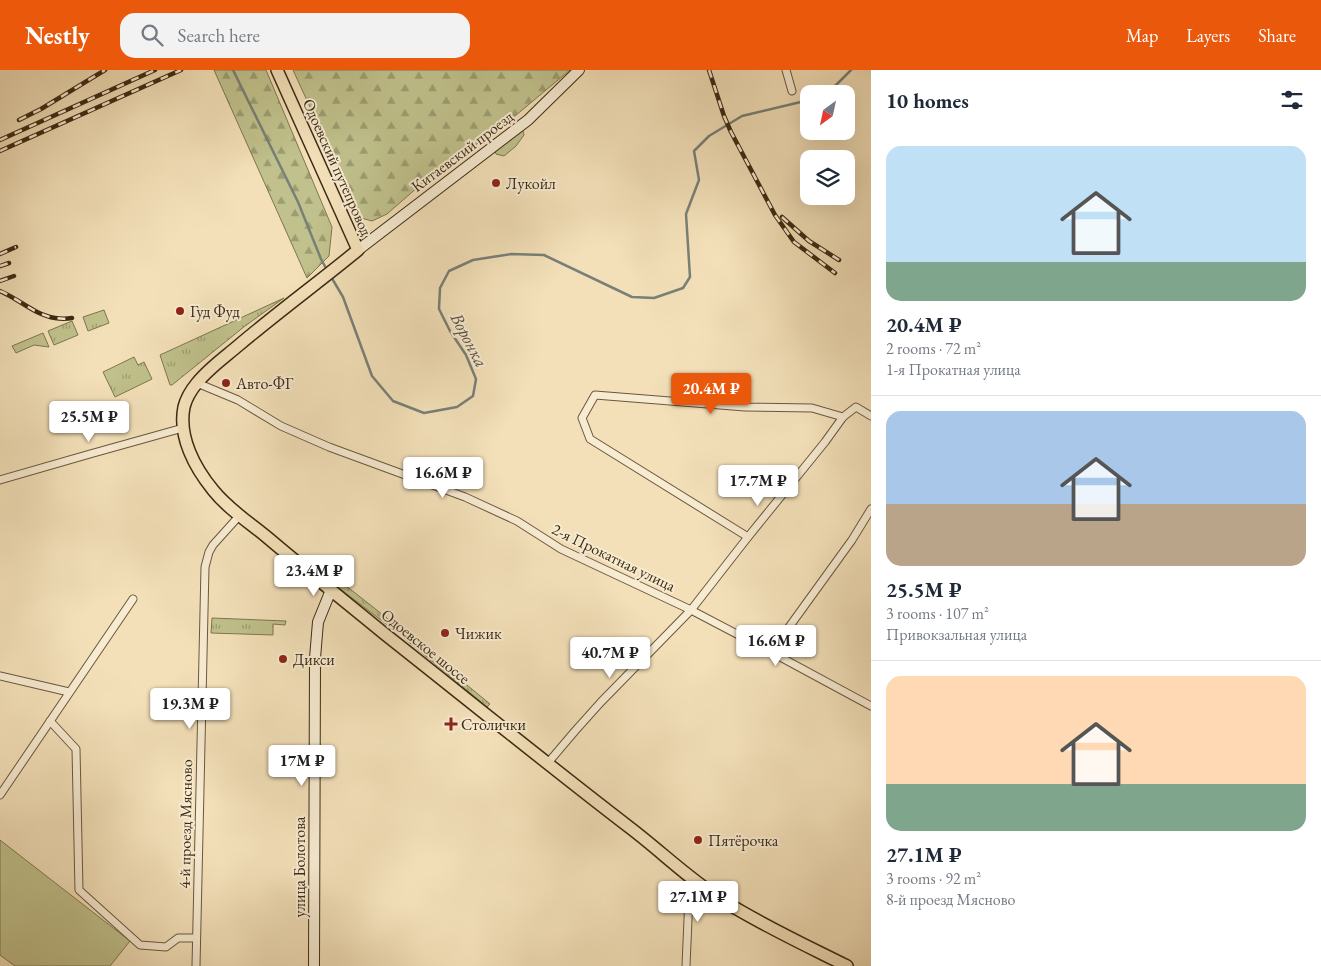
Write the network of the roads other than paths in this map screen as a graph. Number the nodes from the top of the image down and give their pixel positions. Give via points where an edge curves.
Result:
1 (277, 70) edge
2 (579, 70) edge
3 (786, 70) edge
4 (792, 91) dead end
5 (358, 250) junction
6 (197, 383) junction
7 (871, 416) edge
8 (843, 417) junction
9 (183, 428) junction
10 (0, 480) edge
11 (871, 509) edge
12 (240, 515) junction
13 (748, 537) junction
14 (330, 590) junction
15 (133, 599) dead end
16 (691, 610) junction
17 (771, 652) junction
18 (0, 676) edge
19 (69, 692) junction
20 (871, 706) edge
21 (50, 721) junction
22 (547, 764) junction
23 (0, 795) edge
24 (692, 878) junction
25 (196, 938) junction
26 (196, 966) edge
27 (314, 966) edge
28 (686, 966) edge
29 (847, 966) edge

1 - 5 main road, Одоевский путепровод
2 - 5 street, Китаевский проезд via 528,120
3 - 4 street
5 - 6 main road, Одоевское шоссе via 254,332
6 - 9 main road, Одоевское шоссе via 184,408
6 - 16 street, 2-я Прокатная улица via 238,400 281,426 465,496 516,521 561,549
7 - 8 street via 856,407
8 - 13 street
8 - 13 street via 812,408 744,407 595,395 582,418 590,439
9 - 10 street
9 - 12 main road, Одоевское шоссе via 188,448 206,481
11 - 17 street
12 - 14 main road, Одоевское шоссе
12 - 25 street, 4-й проезд Мясново via 213,545 205,567
13 - 16 street
14 - 22 main road, Одоевское шоссе
14 - 27 street, улица Болотова via 318,622 315,658
15 - 19 street
16 - 17 street, 2-я Прокатная улица
16 - 22 street via 595,709
17 - 20 street, 2-я Прокатная улица
18 - 19 street
19 - 21 street
21 - 23 street
21 - 25 street via 76,749 79,890 140,946 166,947 178,938
22 - 24 main road, Одоевское шоссе
24 - 28 street
24 - 29 main road, Одоевское шоссе via 724,902
25 - 26 street, 4-й проезд Мясново

